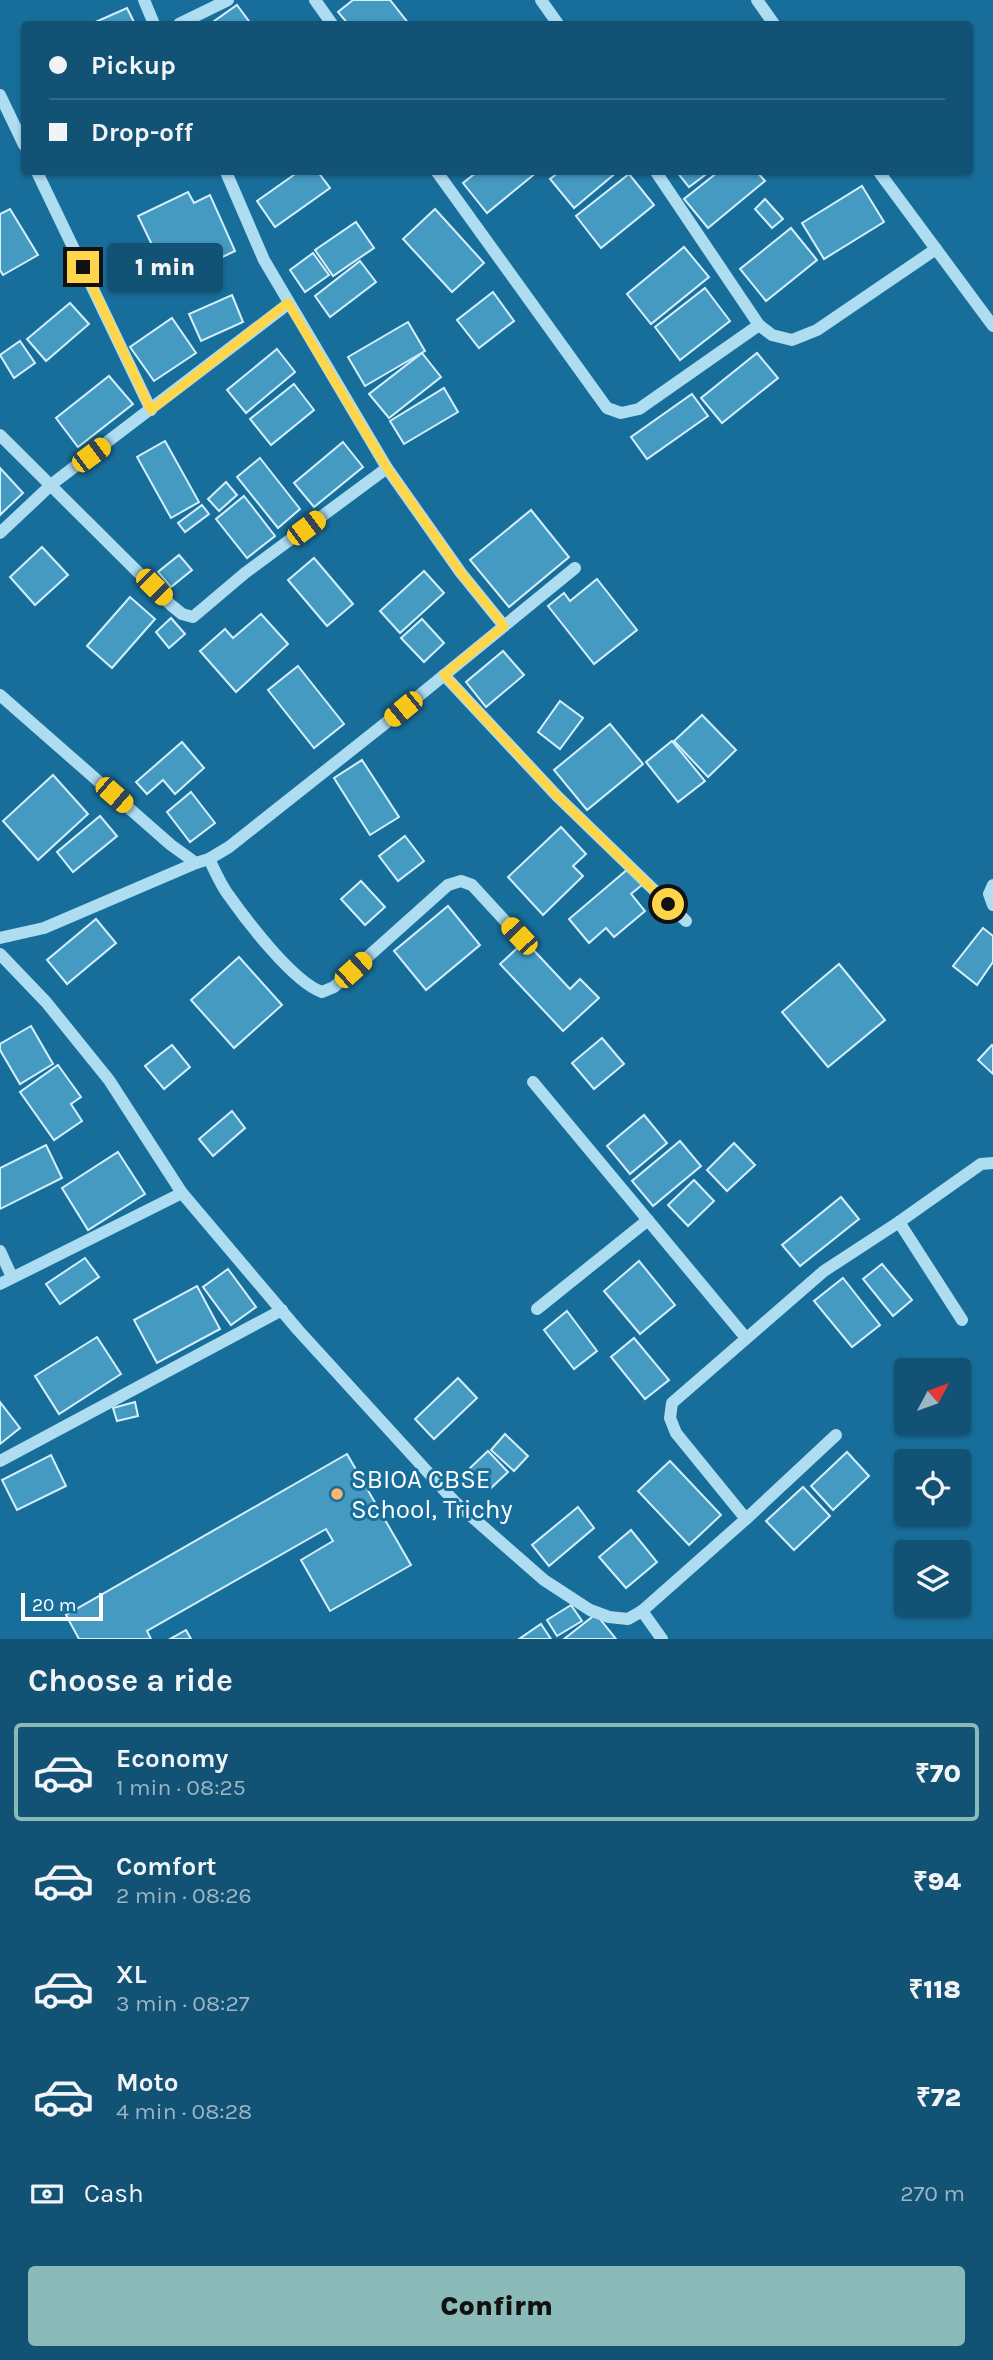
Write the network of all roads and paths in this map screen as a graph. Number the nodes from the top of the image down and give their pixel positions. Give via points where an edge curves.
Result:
1 (144, 0) edge
2 (228, 0) edge
3 (315, 0) edge
4 (541, 0) edge
5 (757, 0) edge
6 (153, 21) edge
7 (185, 21) edge
8 (330, 21) edge
9 (556, 21) edge
10 (772, 21) edge
11 (0, 95) edge
12 (21, 139) edge
13 (38, 175) edge
14 (227, 175) edge
15 (439, 175) edge
16 (658, 175) edge
17 (881, 175) edge
18 (936, 249) junction
19 (288, 303) junction
20 (759, 325) junction
21 (993, 326) edge
22 (151, 410) junction
23 (0, 435) edge
24 (387, 468) junction
25 (52, 484) junction
26 (0, 533) edge
27 (575, 568) dead end
28 (504, 626) junction
29 (444, 675) junction
30 (0, 695) edge
31 (203, 861) junction
32 (993, 885) edge
33 (993, 905) edge
34 (686, 922) dead end
35 (519, 936) dead end
36 (0, 938) edge
37 (0, 954) edge
38 (533, 1082) dead end
39 (993, 1163) edge
40 (182, 1194) junction
41 (648, 1220) junction
42 (899, 1222) junction
43 (0, 1251) edge
44 (6, 1280) edge
45 (537, 1309) dead end
46 (282, 1310) junction
47 (962, 1320) dead end
48 (746, 1338) junction
49 (836, 1435) dead end
50 (0, 1461) edge
51 (746, 1519) junction
52 (642, 1611) junction
53 (662, 1639) edge

1 - 6 street
2 - 7 street
3 - 8 street
4 - 9 street
5 - 10 street
11 - 12 street
13 - 22 street
14 - 19 street
15 - 20 street via 607,408 621,413 639,409
16 - 20 street
17 - 18 street
18 - 20 street via 817,330 792,340 772,335
18 - 21 street
19 - 22 street
19 - 24 street
22 - 25 street
23 - 25 street
24 - 25 street via 193,617 171,605
24 - 28 street
25 - 26 street
27 - 28 street
28 - 29 street
29 - 31 street via 250,830
29 - 34 street via 557,796
30 - 31 street via 171,845
31 - 35 street via 300,980 321,992 334,987 448,885 461,881 472,885
31 - 36 street via 44,928
32 - 33 street via 989,894
37 - 40 street via 109,1080
38 - 41 street
39 - 42 street via 981,1164
40 - 44 street
40 - 46 street
41 - 45 street
41 - 48 street
42 - 47 street
42 - 48 street via 824,1271
43 - 44 street
46 - 50 street
46 - 52 street via 455,1502 544,1580 609,1617 628,1619
48 - 51 street via 672,1403 670,1418 676,1433
49 - 51 street
51 - 52 street
52 - 53 street

